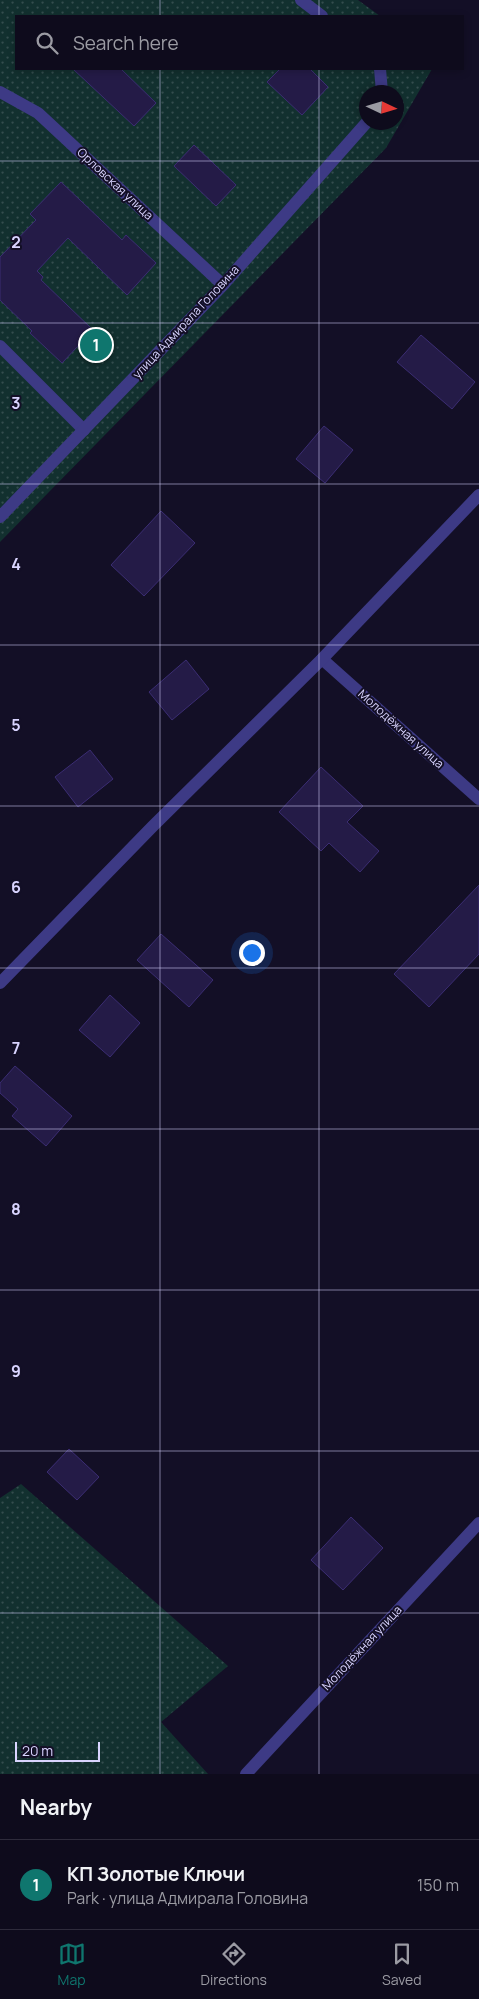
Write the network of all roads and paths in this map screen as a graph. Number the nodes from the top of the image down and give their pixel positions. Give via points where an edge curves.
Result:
1 (301, 0) edge
2 (321, 15) edge
3 (380, 70) edge
4 (381, 85) edge
5 (0, 92) edge
6 (360, 130) edge
7 (223, 285) junction
8 (0, 346) edge
9 (84, 430) junction
10 (479, 495) edge
11 (0, 517) edge
12 (322, 659) junction
13 (479, 799) edge
14 (0, 983) edge
15 (479, 1523) edge
16 (246, 1774) edge

1 - 2 street
3 - 4 street
5 - 7 street, Орловская улица via 38,113
6 - 7 street, улица Адмирала Головина
7 - 9 street, улица Адмирала Головина
8 - 9 street
9 - 11 street, улица Адмирала Головина
10 - 12 street
12 - 13 street, Молодёжная улица
12 - 14 street
15 - 16 street, Молодёжная улица

